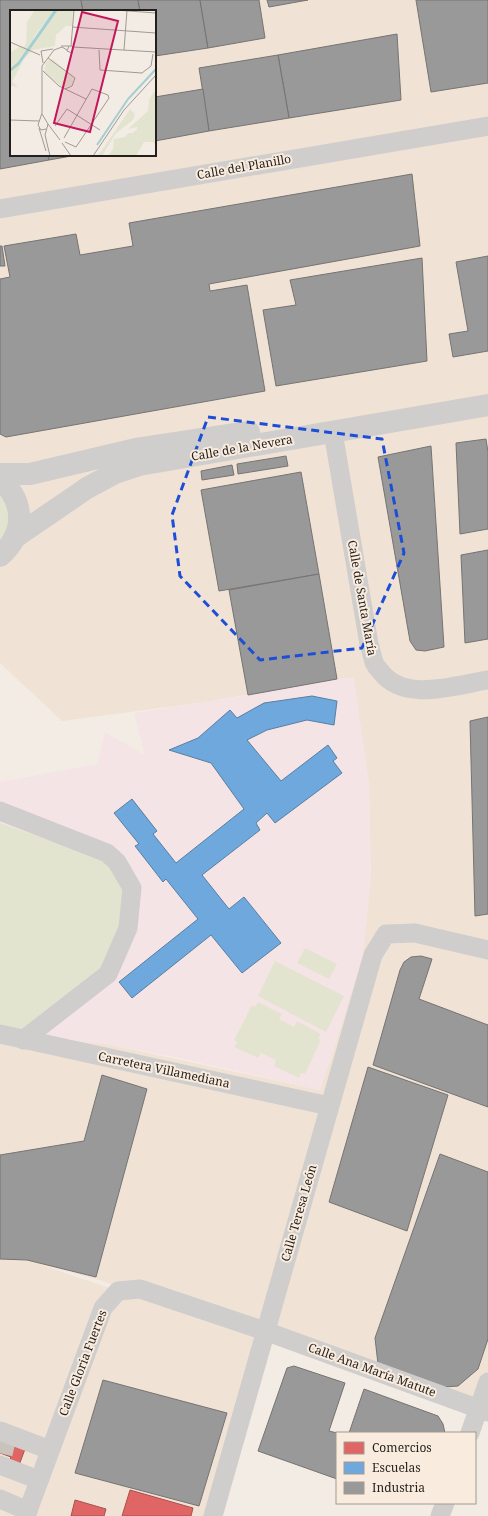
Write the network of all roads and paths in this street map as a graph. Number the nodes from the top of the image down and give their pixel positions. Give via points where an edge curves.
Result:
1 (488, 126) edge
2 (0, 209) edge
3 (488, 389) edge
4 (488, 405) edge
5 (333, 432) junction
6 (0, 474) edge
7 (0, 479) edge
8 (14, 538) junction
9 (0, 556) edge
10 (488, 680) edge
11 (0, 810) edge
12 (488, 950) edge
13 (0, 1034) edge
14 (23, 1040) junction
15 (329, 1106) junction
16 (266, 1331) junction
17 (488, 1382) edge
18 (483, 1411) edge
19 (471, 1432) edge
20 (3, 1448) edge
21 (50, 1450) junction
22 (39, 1480) junction
23 (0, 1499) edge
24 (444, 1504) edge
25 (0, 1508) edge
26 (25, 1514) edge
27 (213, 1516) edge
28 (440, 1516) edge

1 - 2 street, Calle del Planillo
3 - 6 main road, Calle de la Nevera via 312,422 136,449 30,474
4 - 5 main road, Calle de la Nevera
5 - 8 main road, Calle de la Nevera via 139,465 115,473 87,488
5 - 10 street, Calle de Santa María via 374,663 395,685 409,690 428,690
7 - 8 main road via 14,496 18,506 18,528
8 - 9 main road via 8,549
11 - 14 street via 106,853 117,862 132,888 128,928 108,974
12 - 15 street, Calle Teresa León via 415,933 386,934 373,955
13 - 14 street, Carretera Villamediana
14 - 15 street, Carretera Villamediana
15 - 16 street, Calle Teresa León
16 - 18 street, Calle Ana María Matute
16 - 21 street, Calle Gloria Fuertes via 140,1289 118,1291 103,1308
16 - 27 street, Calle Teresa León
17 - 18 street
18 - 19 street
20 - 21 street
20 - 22 street
21 - 22 street, Calle Gloria Fuertes
22 - 26 street, Calle Gloria Fuertes
23 - 26 street
24 - 28 street
25 - 26 street

